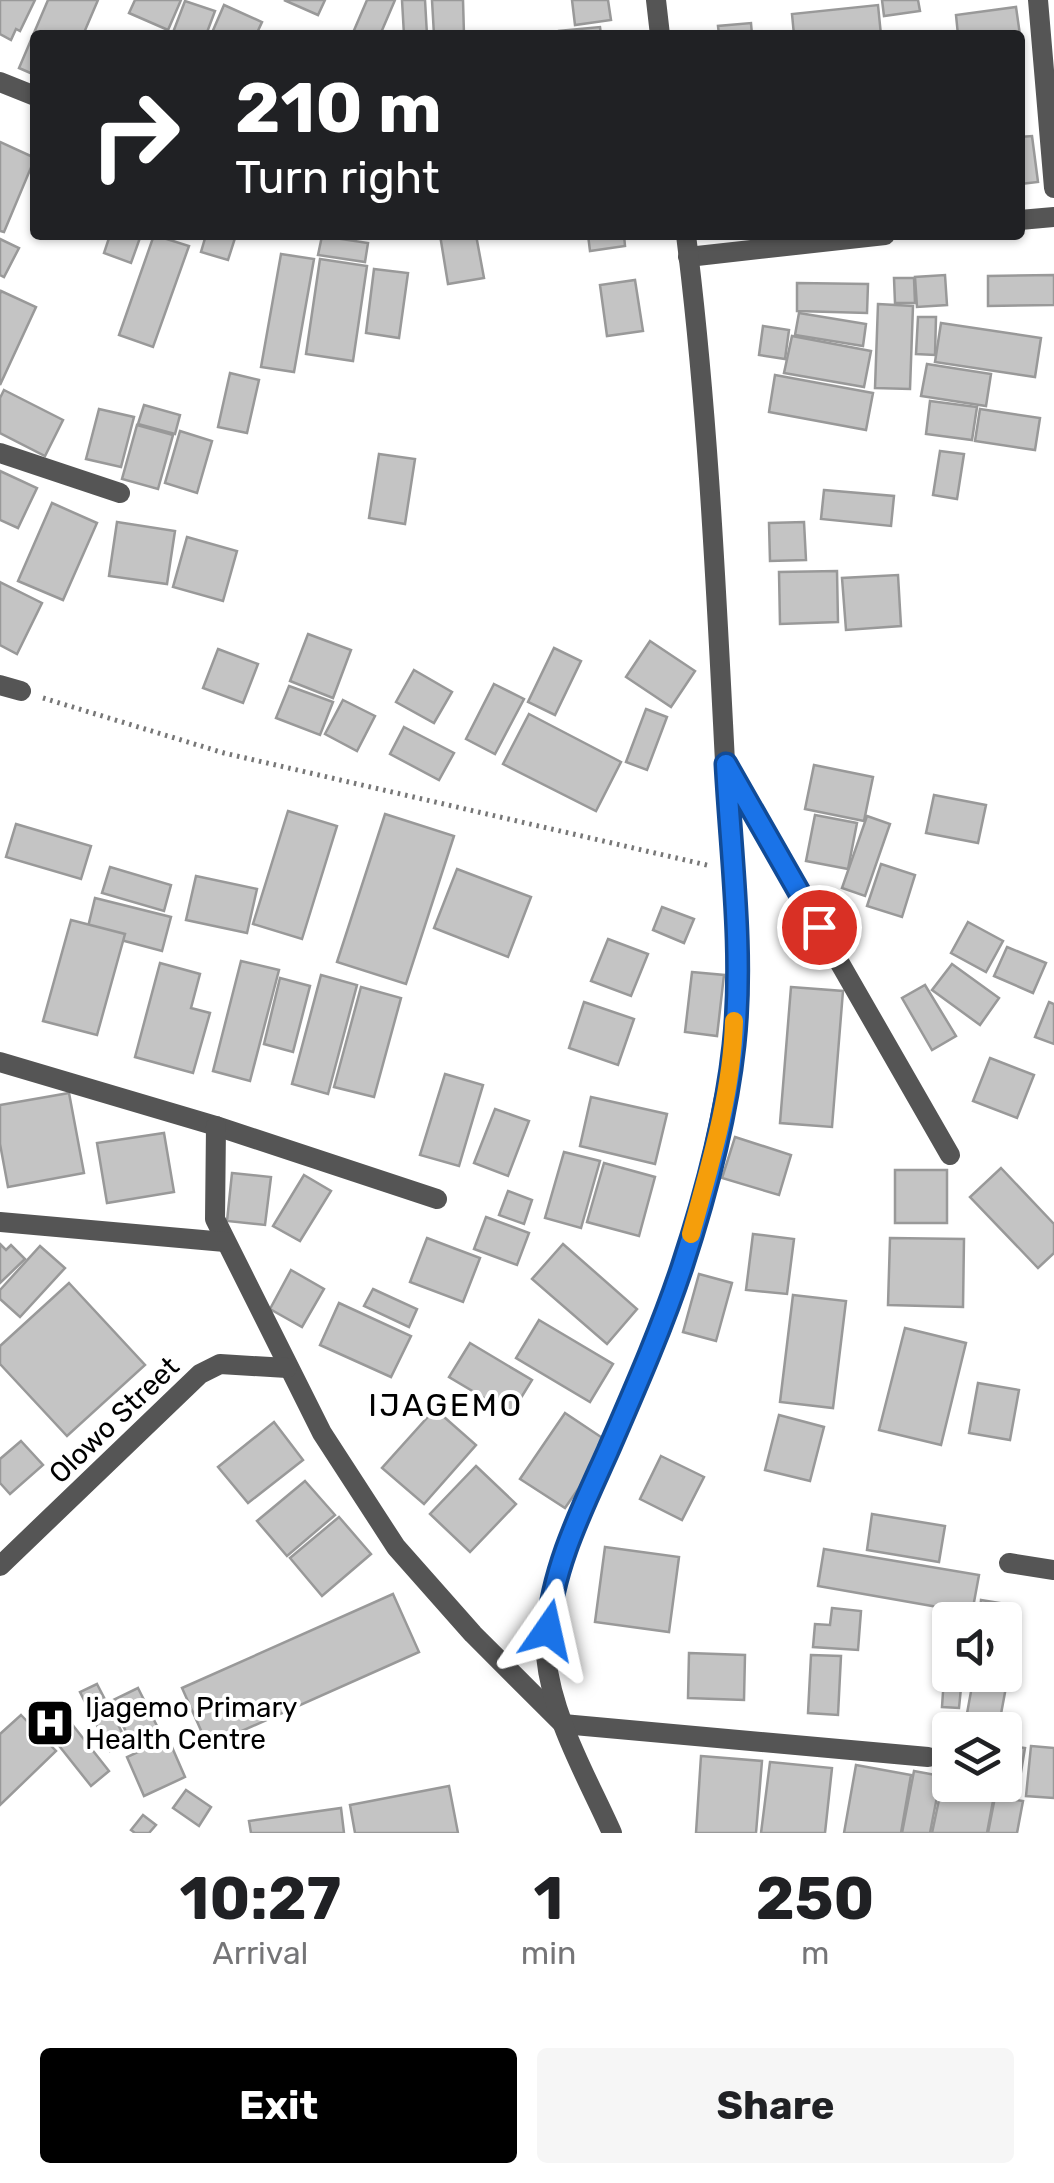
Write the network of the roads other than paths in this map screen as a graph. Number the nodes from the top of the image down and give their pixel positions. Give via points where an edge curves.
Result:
1 (656, 0) edge
2 (1038, 0) edge
3 (659, 30) edge
4 (0, 82) edge
5 (30, 94) edge
6 (1054, 188) edge
7 (1054, 216) edge
8 (1025, 219) edge
9 (795, 240) edge
10 (687, 246) edge
11 (0, 453) edge
12 (120, 493) dead end
13 (0, 684) edge
14 (22, 691) road end
15 (726, 764) junction
16 (0, 1062) edge
17 (216, 1126) junction
18 (950, 1155) dead end
19 (437, 1199) dead end
20 (0, 1222) edge
21 (225, 1242) junction
22 (287, 1368) junction
23 (1009, 1562) dead end
24 (0, 1566) edge
25 (1054, 1570) edge
26 (563, 1724) junction
27 (928, 1757) dead end
28 (612, 1833) edge

1 - 3 street
2 - 6 street
4 - 5 street
7 - 8 street
9 - 10 street
10 - 15 street
11 - 12 street
13 - 14 street
15 - 18 street
15 - 26 street via 734,1045 682,1267 580,1514 550,1605 546,1656
16 - 17 street
17 - 19 street
17 - 21 street via 215,1220
20 - 21 street
21 - 22 street
22 - 24 street, Olowo Street via 220,1364 200,1374
22 - 26 street via 396,1546
23 - 25 street
26 - 27 street
26 - 28 street

